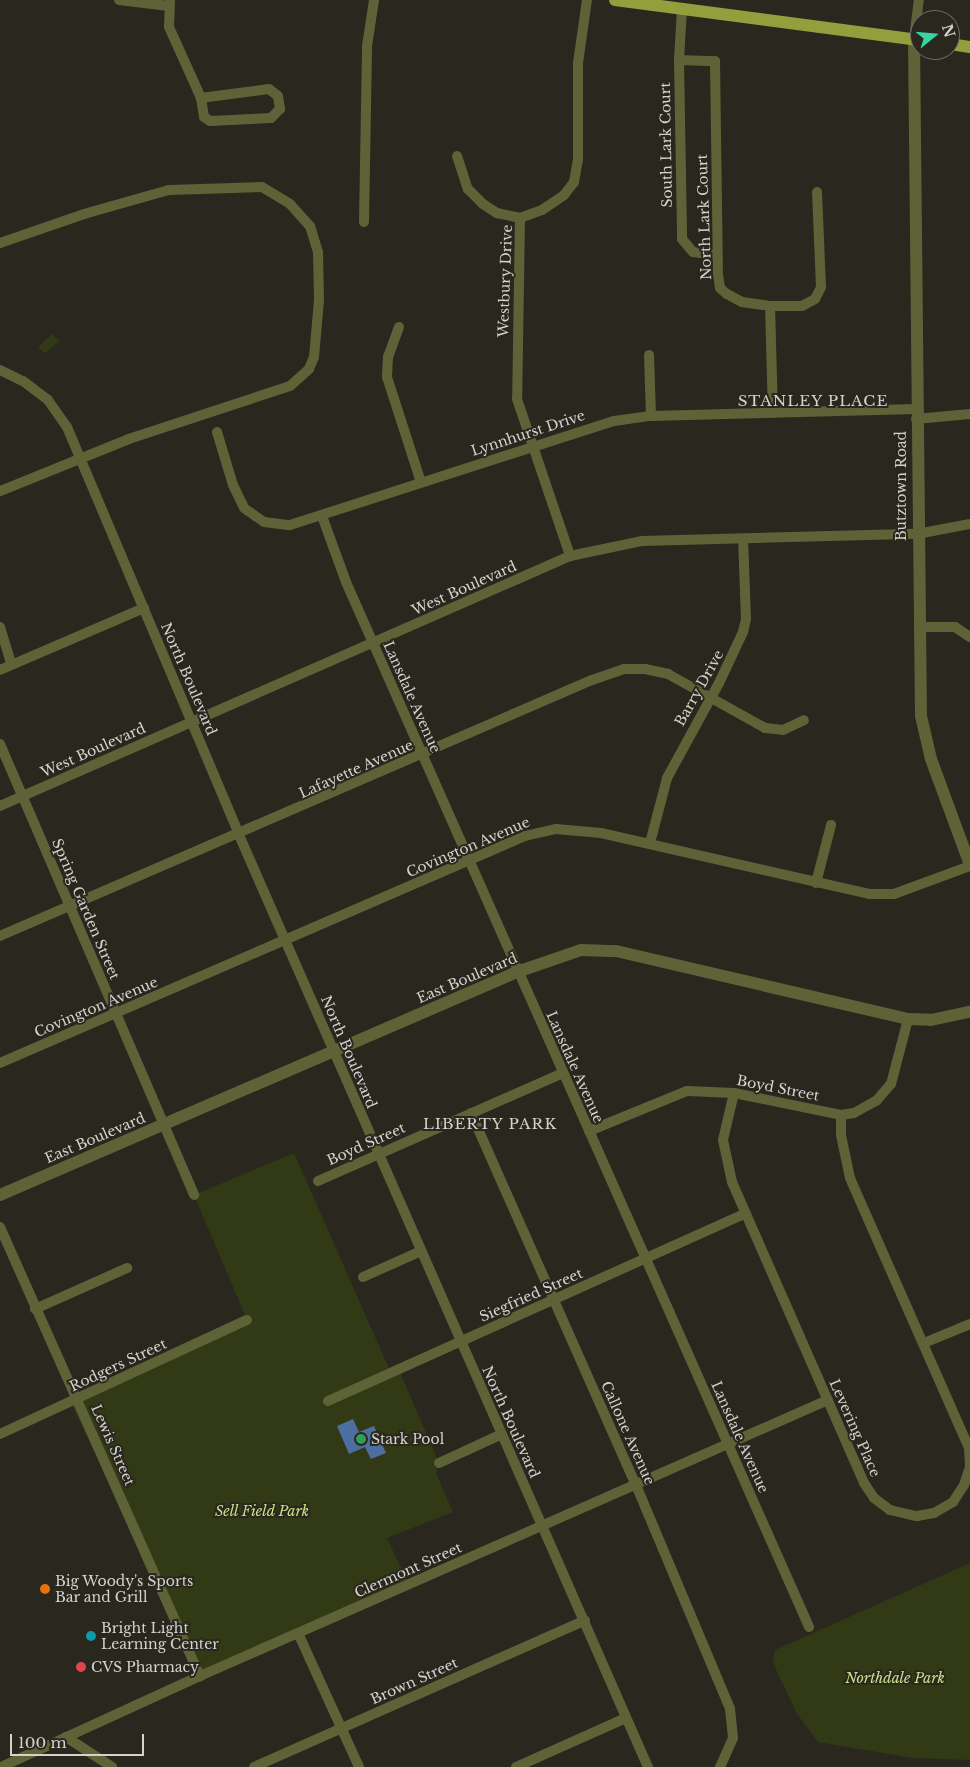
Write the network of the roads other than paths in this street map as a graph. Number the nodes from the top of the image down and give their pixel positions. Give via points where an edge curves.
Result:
1 (119, 0) edge
2 (374, 0) edge
3 (587, 0) edge
4 (615, 0) edge
5 (169, 3) edge
6 (682, 9) junction
7 (910, 39) edge
8 (679, 60) junction
9 (917, 60) edge
10 (201, 98) junction
11 (457, 156) dead end
12 (817, 192) dead end
13 (520, 218) junction
14 (364, 222) dead end
15 (0, 243) edge
16 (717, 255) junction
17 (770, 306) junction
18 (399, 327) dead end
19 (649, 356) dead end
20 (0, 370) edge
21 (773, 414) junction
22 (916, 414) junction
23 (970, 414) edge
24 (651, 416) junction
25 (217, 432) dead end
26 (532, 446) junction
27 (80, 457) junction
28 (421, 482) junction
29 (3, 490) edge
30 (322, 516) junction
31 (970, 524) edge
32 (916, 534) junction
33 (743, 540) junction
34 (570, 556) junction
35 (144, 608) junction
36 (0, 627) edge
37 (919, 627) junction
38 (970, 637) edge
39 (373, 644) junction
40 (11, 664) junction
41 (0, 670) edge
42 (710, 699) junction
43 (804, 720) dead end
44 (192, 721) junction
45 (0, 744) edge
46 (422, 755) junction
47 (23, 796) junction
48 (0, 806) edge
49 (831, 825) dead end
50 (239, 835) junction
51 (650, 844) junction
52 (469, 860) junction
53 (970, 866) edge
54 (816, 883) junction
55 (70, 906) junction
56 (0, 936) edge
57 (286, 942) junction
58 (517, 972) junction
59 (970, 1012) edge
60 (116, 1013) junction
61 (908, 1019) junction
62 (334, 1052) junction
63 (0, 1063) edge
64 (563, 1073) junction
65 (734, 1093) junction
66 (471, 1113) junction
67 (841, 1115) junction
68 (164, 1125) junction
69 (589, 1131) junction
70 (378, 1154) junction
71 (318, 1181) dead end
72 (0, 1195) edge
73 (194, 1195) dead end
74 (746, 1213) junction
75 (0, 1227) edge
76 (421, 1251) junction
77 (647, 1258) junction
78 (126, 1268) dead end
79 (363, 1277) dead end
80 (554, 1299) junction
81 (35, 1309) junction
82 (248, 1320) dead end
83 (970, 1324) edge
84 (460, 1342) junction
85 (924, 1343) junction
86 (78, 1400) junction
87 (828, 1400) junction
88 (328, 1401) dead end
89 (0, 1434) edge
90 (502, 1434) junction
91 (728, 1444) junction
92 (439, 1463) dead end
93 (636, 1484) junction
94 (542, 1525) junction
95 (585, 1620) junction
96 (809, 1628) dead end
97 (298, 1633) junction
98 (200, 1676) junction
99 (626, 1718) junction
100 (342, 1728) junction
101 (66, 1737) junction
102 (1, 1767) edge
103 (112, 1767) edge
104 (254, 1767) edge
105 (359, 1767) edge
106 (516, 1767) edge
107 (648, 1767) edge
108 (720, 1767) edge

1 - 5 street
2 - 14 street via 367,46
3 - 13 street, Westbury Drive via 578,63 578,159 574,182 553,204
4 - 6 main road
5 - 10 street via 169,27
6 - 7 main road
6 - 8 street, South Lark Court
8 - 16 street, South Lark Court via 682,239 686,248 698,255
8 - 16 street, North Lark Court via 715,61
9 - 22 street, Butztown Road
10 - 10 street via 204,118 210,121 271,118 280,109 278,96 269,89
11 - 13 street via 464,182 474,196 497,213
12 - 17 street, North Lark Court via 819,294 802,306
13 - 26 street, Westbury Drive via 516,385
15 - 27 street via 169,190 246,186 262,187 283,199 305,218 314,236 318,252 317,344 309,369 300,378 272,394
16 - 17 street, North Lark Court via 720,288 726,294 742,302
17 - 21 street
18 - 28 street via 388,357 387,377
19 - 24 street
20 - 27 street, North Boulevard via 23,381 48,400 67,427
21 - 22 street, Lynnhurst Drive
21 - 24 street, Lynnhurst Drive
22 - 23 street, Lynnhurst Drive
22 - 32 street, Butztown Road
24 - 26 street, Lynnhurst Drive via 596,425
25 - 30 street, Lynnhurst Drive via 238,499 254,518 290,525
26 - 28 street, Lynnhurst Drive
26 - 34 street, Westbury Drive
27 - 29 street
27 - 35 street, North Boulevard
28 - 30 street, Lynnhurst Drive
30 - 39 street, Lansdale Avenue
31 - 32 street, West Boulevard
32 - 33 street, West Boulevard
32 - 37 street, Butztown Road
33 - 34 street, West Boulevard via 642,541
33 - 42 street, Barry Drive via 746,619 736,648
34 - 39 street, West Boulevard
35 - 40 street
35 - 44 street, North Boulevard
36 - 40 street
37 - 38 street via 955,628
37 - 53 street, Butztown Road via 921,716 925,738
39 - 44 street, West Boulevard
39 - 46 street, Lansdale Avenue
40 - 41 street
42 - 43 street, Lafayette Avenue via 772,730 788,729
42 - 46 street, Lafayette Avenue via 663,672 624,669
42 - 51 street, Barry Drive via 667,778
44 - 47 street, West Boulevard
44 - 50 street, North Boulevard
45 - 47 street, Spring Garden Street
46 - 50 street, Lafayette Avenue
46 - 52 street, Lansdale Avenue
47 - 48 street, West Boulevard
47 - 55 street, Spring Garden Street
49 - 54 street
50 - 55 street, Lafayette Avenue
50 - 57 street, North Boulevard
51 - 52 street, Covington Avenue via 586,830 556,829 525,836
51 - 54 street, Covington Avenue
52 - 57 street, Covington Avenue
52 - 58 street, Lansdale Avenue
53 - 54 street, Covington Avenue via 894,894 870,894
55 - 56 street, Lafayette Avenue
55 - 60 street, Spring Garden Street
57 - 60 street, Covington Avenue
57 - 62 street, North Boulevard
58 - 61 street, East Boulevard via 572,952 616,951
58 - 62 street, East Boulevard
58 - 64 street, Lansdale Avenue
59 - 61 street, East Boulevard via 931,1020
60 - 63 street, Covington Avenue
60 - 68 street, Spring Garden Street
61 - 67 street via 895,1074 885,1092 868,1106
62 - 68 street, East Boulevard
62 - 70 street, North Boulevard
64 - 66 street, Boyd Street
64 - 69 street, Lansdale Avenue
65 - 67 street, Boyd Street
65 - 69 street, Boyd Street via 687,1091
65 - 74 street, Levering Place via 723,1147 732,1182
66 - 70 street, Boyd Street
66 - 80 street, Callone Avenue
67 - 85 street, Levering Place via 841,1135 850,1178
68 - 72 street, East Boulevard
68 - 73 street, Spring Garden Street
69 - 77 street, Lansdale Avenue
70 - 71 street, Boyd Street
70 - 76 street, North Boulevard
74 - 77 street, Siegfried Street
74 - 87 street, Levering Place
75 - 81 street, Lewis Street
76 - 79 street
76 - 84 street, North Boulevard
77 - 80 street, Siegfried Street
77 - 91 street, Lansdale Avenue
78 - 81 street
80 - 84 street, Siegfried Street
80 - 93 street, Callone Avenue
81 - 86 street, Lewis Street
82 - 86 street, Rodgers Street
83 - 85 street
84 - 88 street, Siegfried Street
84 - 90 street, North Boulevard
85 - 87 street, Levering Place via 969,1448 970,1467 964,1485 953,1502 943,1509 907,1516 881,1505 864,1484
86 - 89 street, Rodgers Street
86 - 98 street, Lewis Street
87 - 91 street, Clermont Street
90 - 92 street
90 - 94 street, North Boulevard
91 - 93 street, Clermont Street
91 - 96 street, Lansdale Avenue
93 - 94 street, Clermont Street
93 - 108 street, Callone Avenue via 730,1709 732,1738
94 - 95 street, North Boulevard
94 - 97 street, Clermont Street
95 - 99 street, North Boulevard
95 - 100 street, Brown Street
97 - 98 street, Clermont Street
97 - 100 street
98 - 101 street, Clermont Street
99 - 106 street
99 - 107 street, North Boulevard
100 - 104 street, Brown Street
100 - 105 street
101 - 102 street, Clermont Street
101 - 103 street

